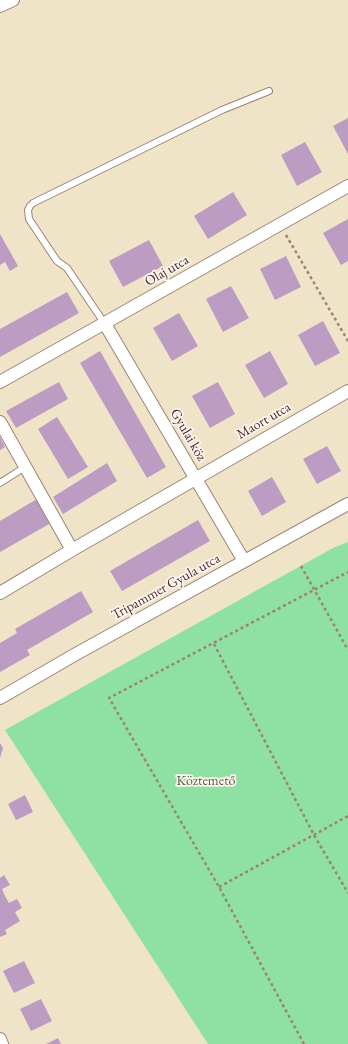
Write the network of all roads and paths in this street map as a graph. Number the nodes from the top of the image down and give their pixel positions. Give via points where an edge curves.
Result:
1 (13, 0) edge
2 (0, 6) edge
3 (268, 91) dead end
4 (348, 186) edge
5 (280, 224) junction
6 (105, 324) junction
7 (348, 342) edge
8 (0, 382) edge
9 (348, 391) edge
10 (0, 422) edge
11 (25, 467) junction
12 (196, 478) junction
13 (0, 483) edge
14 (348, 504) edge
15 (72, 550) junction
16 (244, 561) junction
17 (301, 566) dead end
18 (348, 572) edge
19 (314, 590) junction
20 (0, 593) edge
21 (214, 644) junction
22 (348, 650) edge
23 (0, 698) edge
24 (348, 816) edge
25 (314, 834) junction
26 (219, 887) junction
27 (348, 893) edge
28 (0, 1039) edge
29 (2, 1044) edge
30 (304, 1044) edge

1 - 2 street
3 - 6 lane via 222,110 30,206 29,218 57,261 67,268
4 - 5 street, Olaj utca
5 - 6 street, Olaj utca
5 - 7 path
6 - 8 street, Olaj utca
6 - 12 street, Gyulai köz
9 - 12 street, Maort utca
10 - 11 street
11 - 13 lane
11 - 15 street
12 - 15 street
12 - 16 street, Gyulai köz
14 - 16 street, Tripammer Gyula utca
15 - 20 street
16 - 23 street, Tripammer Gyula utca
17 - 19 path
18 - 19 path
19 - 21 path
19 - 22 path
21 - 25 path
21 - 26 path via 109,698
24 - 25 path
25 - 26 path
25 - 27 path
26 - 30 path
28 - 29 street

